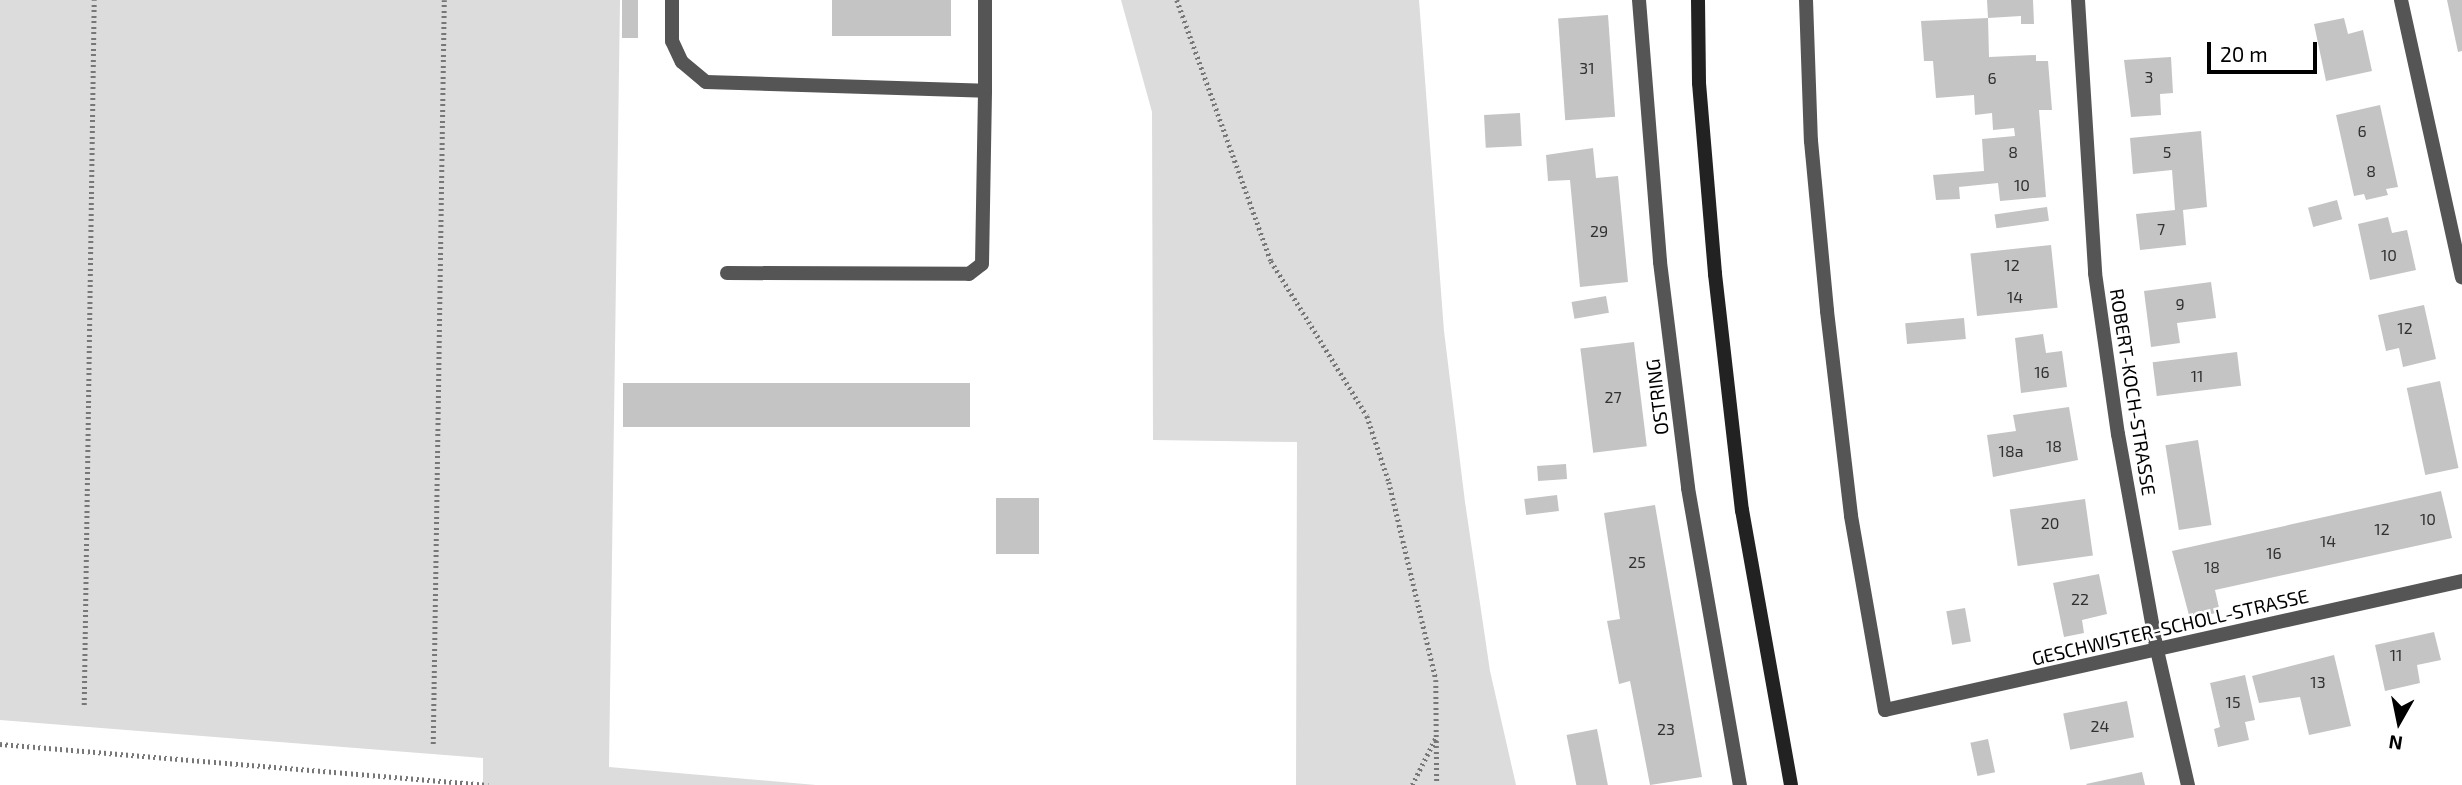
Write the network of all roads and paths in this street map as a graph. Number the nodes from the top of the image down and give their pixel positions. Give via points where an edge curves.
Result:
1 (94, 0) edge
2 (443, 0) edge
3 (673, 0) edge
4 (985, 0) edge
5 (1177, 0) edge
6 (1639, 0) edge
7 (1698, 0) edge
8 (1806, 0) edge
9 (2078, 0) edge
10 (2401, 0) edge
11 (985, 91) junction
12 (727, 273) dead end
13 (2462, 277) edge
14 (2462, 581) edge
15 (2157, 650) junction
16 (84, 705) dead end
17 (1437, 736) junction
18 (0, 744) edge
19 (433, 744) dead end
20 (451, 783) edge
21 (488, 785) edge
22 (1412, 785) edge
23 (1437, 785) edge
24 (1740, 785) edge
25 (1791, 785) edge
26 (2188, 785) edge

1 - 16 path
2 - 19 path
3 - 11 street via 672,41 682,62 706,82
4 - 11 street
5 - 17 path via 1271,261 1367,416 1389,482 1436,680
6 - 24 street, OSTRING via 1661,262 1688,488
7 - 25 main road via 1699,83 1715,274 1742,510
8 - 15 street, GESCHWISTER-SCHOLL-STRASSE via 1811,141 1827,311 1851,516 1885,710
9 - 15 street, ROBERT-KOCH-STRASSE via 2095,273
10 - 13 street
11 - 12 street via 982,264 969,274
14 - 15 street, GESCHWISTER-SCHOLL-STRASSE
15 - 26 street, ROBERT-KOCH-STRASSE
17 - 22 path
17 - 23 path
18 - 20 path
20 - 21 path

